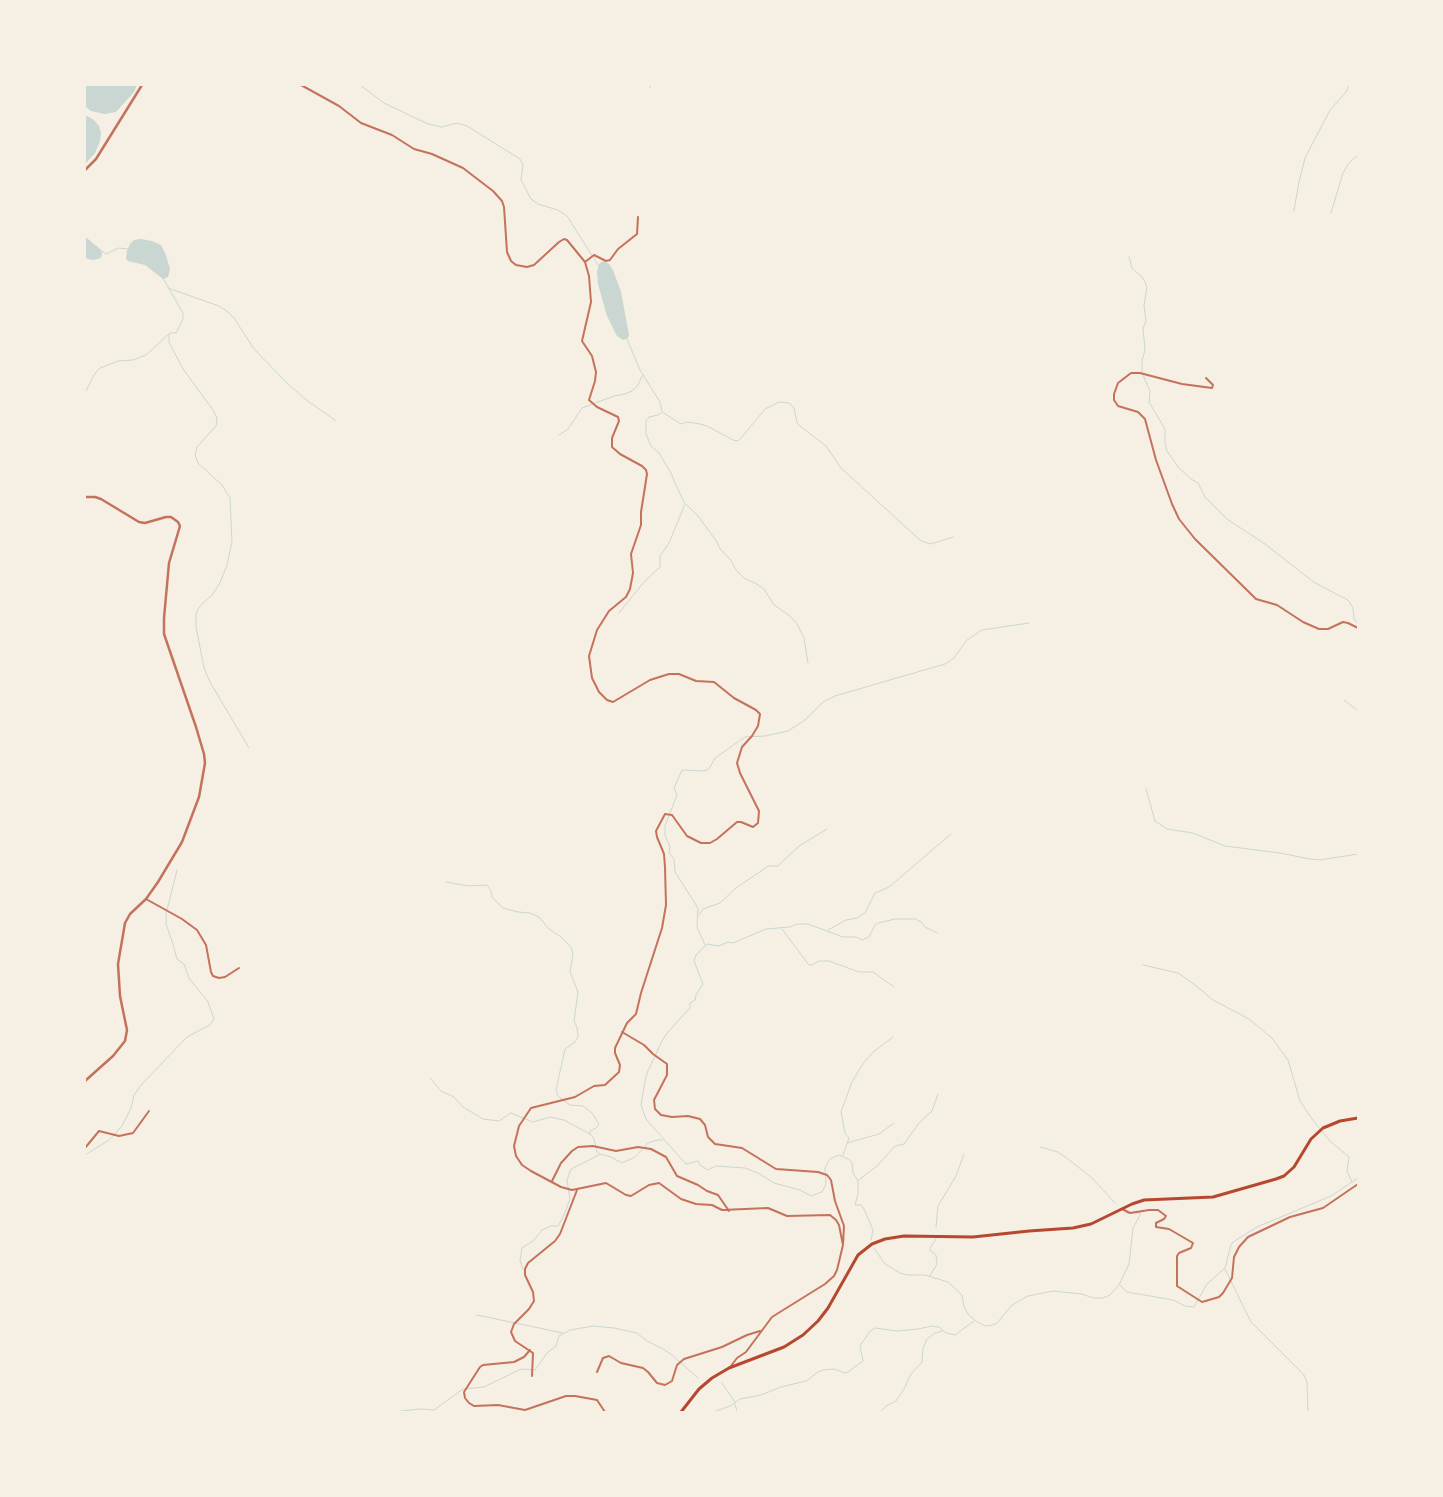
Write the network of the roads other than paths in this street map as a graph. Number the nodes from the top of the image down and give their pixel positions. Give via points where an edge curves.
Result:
1 (142, 85) edge
2 (301, 85) edge
3 (85, 170) edge
4 (638, 217) dead end
5 (585, 262) junction
6 (1206, 378) dead end
7 (85, 498) edge
8 (1358, 628) edge
9 (146, 899) junction
10 (238, 968) dead end
11 (622, 1032) junction
12 (85, 1081) edge
13 (149, 1111) dead end
14 (1358, 1118) edge
15 (85, 1148) edge
16 (552, 1181) junction
17 (1358, 1184) edge
18 (577, 1190) junction
19 (1122, 1209) junction
20 (729, 1211) junction
21 (843, 1245) junction
22 (760, 1331) junction
23 (530, 1350) junction
24 (729, 1368) junction
25 (598, 1372) dead end
26 (532, 1376) dead end
27 (605, 1412) edge
28 (682, 1412) edge

1 - 3 street via 96,159
2 - 5 street via 339,106 361,123 463,168 493,191 502,201 507,252 516,265 534,265 564,240
4 - 5 street via 638,234 618,249 610,260 594,255
5 - 11 street via 591,302 582,339 592,356 596,372 589,400 618,417 612,447 642,466 647,474 640,525 631,554 633,573 630,589 626,597 609,611 597,630 589,656 592,678 599,692 613,702 650,680 679,674 696,681 714,682 760,714 758,726 742,747 737,763 759,811 756,825 737,822 717,839 705,843 687,836 669,814 665,814 658,828 665,873 666,905 662,928 636,1014
6 - 8 street via 1212,388 1131,373 1118,383 1114,394 1118,406 1135,410 1145,419 1156,460 1180,520 1256,599 1277,604 1318,629 1328,629 1343,622
7 - 9 street via 101,499 139,522 166,517 180,526 169,563 164,634 205,763 199,797 187,832
9 - 10 street via 197,930 206,945 213,976 225,977
9 - 12 street via 127,918 120,945 118,981 127,1035 125,1041
11 - 16 street via 615,1051 620,1068 614,1078 577,1096 533,1107 519,1126 514,1146 516,1156 526,1168
11 - 21 street via 667,1064 667,1075 654,1100 661,1115 700,1119 715,1144 742,1148 776,1169 818,1172 829,1177 844,1226
13 - 15 street via 133,1133 119,1136 99,1131
14 - 19 highway via 1323,1128 1311,1139 1294,1167 1276,1179 1213,1197 1144,1200
16 - 18 street
16 - 20 street via 561,1163 578,1147 593,1146 616,1151 651,1149 666,1157 677,1176 718,1195
17 - 19 street via 1322,1208 1290,1217 1248,1237 1238,1247 1232,1278 1223,1292 1219,1297 1202,1302 1177,1286 1177,1256 1192,1248 1193,1243 1170,1229 1156,1226 1156,1222 1166,1216 1162,1212 1130,1213
18 - 20 street via 606,1183 632,1196 649,1185 659,1183 677,1197
18 - 23 street via 560,1234 525,1269 534,1301 511,1332 515,1341
19 - 24 highway via 1091,1224 1073,1228 973,1237 904,1236 872,1244 858,1255 828,1308 802,1335 784,1347
20 - 21 street via 768,1208 787,1216 830,1215 836,1220
21 - 22 street via 837,1270 830,1280 776,1314
22 - 24 street via 746,1352
22 - 25 street via 681,1360 674,1378 665,1385 657,1383 643,1368 609,1356 603,1358
23 - 26 street via 534,1355
23 - 27 street via 524,1358 514,1362 480,1367 464,1392 469,1403 525,1410 575,1396 597,1400
24 - 28 highway via 700,1389

